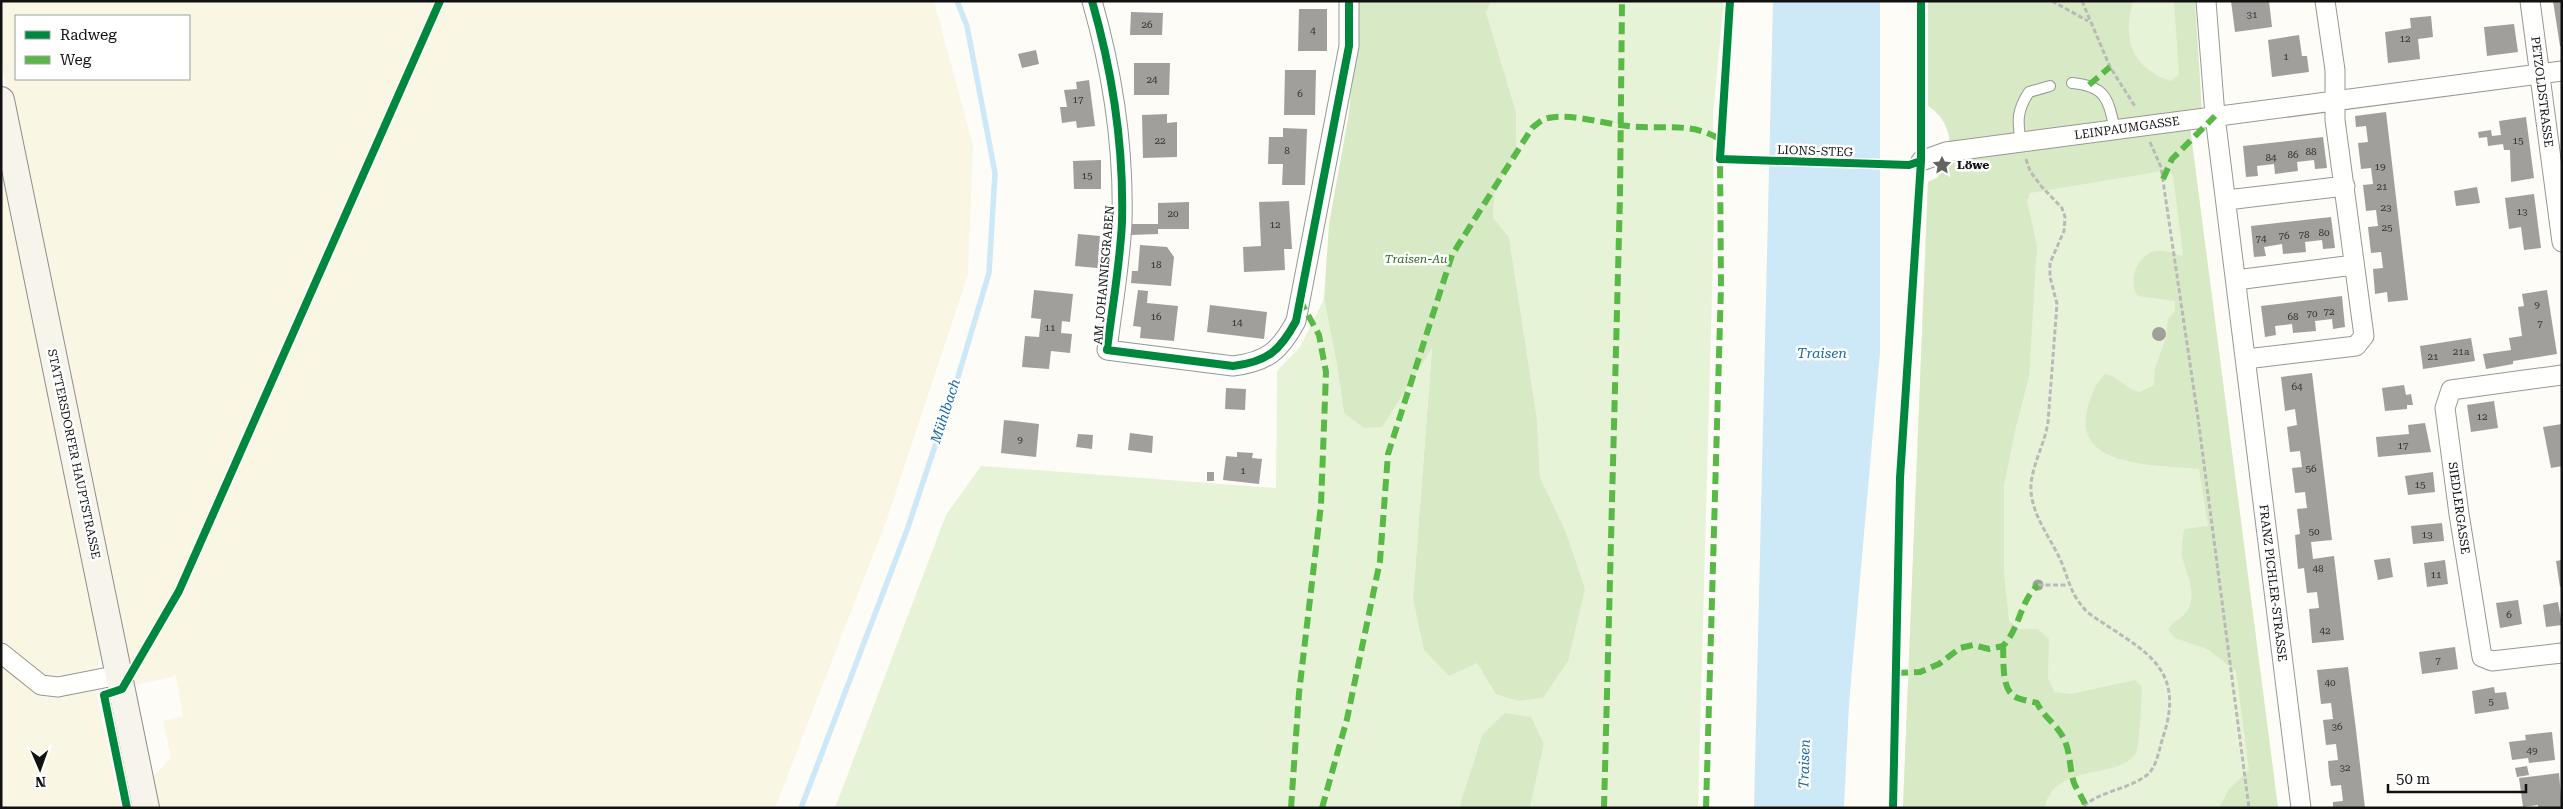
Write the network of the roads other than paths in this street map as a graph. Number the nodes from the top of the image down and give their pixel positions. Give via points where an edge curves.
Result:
1 (1092, 1) edge
2 (1349, 1) edge
3 (2206, 1) edge
4 (2325, 1) edge
5 (2530, 1) edge
6 (2562, 71) edge
7 (2539, 74) junction
8 (2072, 83) dead end
9 (2050, 86) dead end
10 (1, 100) edge
11 (2335, 100) junction
12 (2216, 116) junction
13 (2115, 130) junction
14 (2021, 142) junction
15 (1921, 161) dead end
16 (2345, 186) junction
17 (2227, 200) junction
18 (2562, 242) edge
19 (2354, 265) junction
20 (2236, 280) junction
21 (2246, 359) junction
22 (2562, 375) edge
23 (1, 653) edge
24 (2562, 653) edge
25 (119, 676) junction
26 (146, 808) edge
27 (2301, 808) edge

1 - 2 street, AM JOHANNISGRABEN via 1116,102 1121,165 1122,223 1107,350 1233,366 1254,364 1270,356 1280,347 1296,321 1349,46
3 - 12 street, FRANZ PICHLER-STRASSE
4 - 11 street via 2335,70
5 - 7 street, PETZOLDSTRASSE
6 - 7 street, LEINPAUMGASSE
7 - 11 street, LEINPAUMGASSE
7 - 18 street, PETZOLDSTRASSE via 2547,164
8 - 13 lane via 2089,85 2101,92 2109,102
9 - 14 lane via 2029,92 2020,106 2018,126
10 - 25 main road, STATTERSDORFER HAUPTSTRASSE
11 - 12 street, LEINPAUMGASSE
11 - 16 street
12 - 13 street, LEINPAUMGASSE
12 - 17 street, FRANZ PICHLER-STRASSE
13 - 14 street, LEINPAUMGASSE
14 - 15 street, LEINPAUMGASSE via 1946,152
16 - 17 street
16 - 19 street
17 - 20 street, FRANZ PICHLER-STRASSE
19 - 20 street
19 - 21 street via 2364,336 2356,346
20 - 21 street, FRANZ PICHLER-STRASSE
21 - 27 street, FRANZ PICHLER-STRASSE
22 - 24 street, SIEDLERGASSE via 2452,390 2445,408 2482,657 2492,661
23 - 25 street via 41,685 58,687
25 - 26 main road, STATTERSDORFER HAUPTSTRASSE

